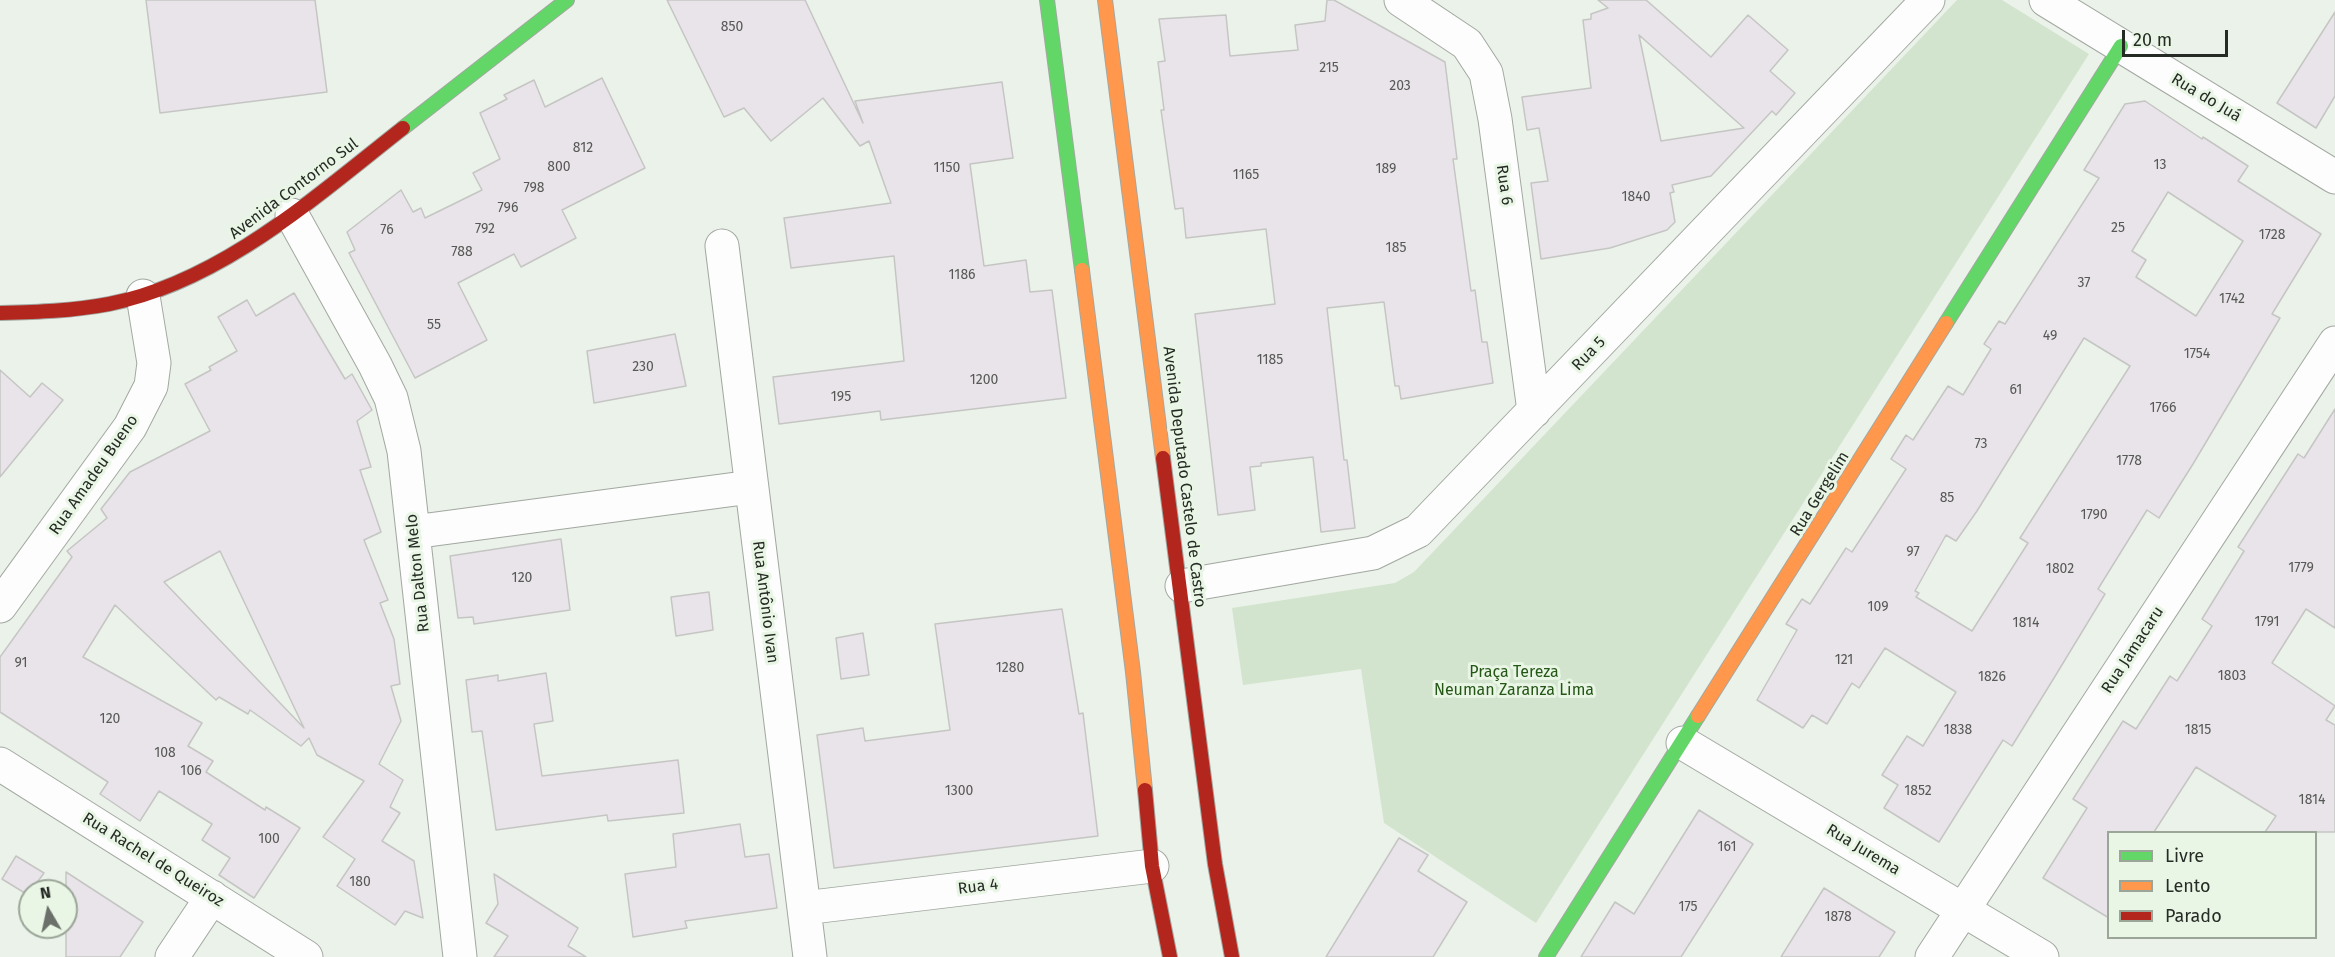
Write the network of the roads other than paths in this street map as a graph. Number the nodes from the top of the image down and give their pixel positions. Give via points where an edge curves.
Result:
1 (567, 0) edge
2 (1047, 0) edge
3 (1105, 0) edge
4 (1401, 0) edge
5 (1928, 0) edge
6 (2046, 0) edge
7 (2121, 46) junction
8 (2335, 177) edge
9 (292, 214) junction
10 (722, 246) dead end
11 (143, 296) junction
12 (0, 313) edge
13 (2335, 343) edge
14 (1534, 411) junction
15 (751, 487) junction
16 (413, 532) junction
17 (1182, 586) junction
18 (0, 606) edge
19 (1683, 743) junction
20 (0, 764) edge
21 (1152, 866) junction
22 (212, 897) junction
23 (804, 908) junction
24 (1962, 910) junction
25 (172, 957) edge
26 (306, 957) edge
27 (460, 957) edge
28 (810, 957) edge
29 (1170, 957) edge
30 (1232, 957) edge
31 (1546, 957) edge
32 (1932, 957) edge
33 (2042, 957) edge

1 - 9 main road, Avenida Contorno Sul
2 - 21 main road via 1133,672
3 - 17 main road, Avenida Deputado Castelo de Castro
4 - 14 street, Rua 6 via 1467,44 1486,73
5 - 14 street, Rua 5
6 - 7 street, Rua do Juá
7 - 8 street, Rua do Juá
7 - 19 main road, Rua Gergelim
9 - 11 main road, Avenida Contorno Sul via 229,257
9 - 16 street, Rua Dalton Melo via 391,398 404,451
10 - 15 street, Rua Antônio Ivan
11 - 12 main road, Avenida Contorno Sul via 78,310
11 - 18 street, Rua Amadeu Bueno via 154,363 151,386 130,427
13 - 24 street, Rua Jamacaru
14 - 17 street, Rua 5 via 1418,531 1373,553
15 - 16 street
15 - 23 street, Rua Antônio Ivan
16 - 27 street, Rua Dalton Melo
17 - 30 main road, Avenida Deputado Castelo de Castro via 1215,864
19 - 24 street, Rua Jurema
19 - 31 main road, Rua Gergelim
20 - 22 street, Rua Rachel de Queiroz
21 - 23 street, Rua 4
21 - 29 main road
22 - 25 street
22 - 26 street, Rua Rachel de Queiroz
23 - 28 street, Rua Antônio Ivan
24 - 32 street, Rua Jamacaru
24 - 33 street, Rua Jurema

